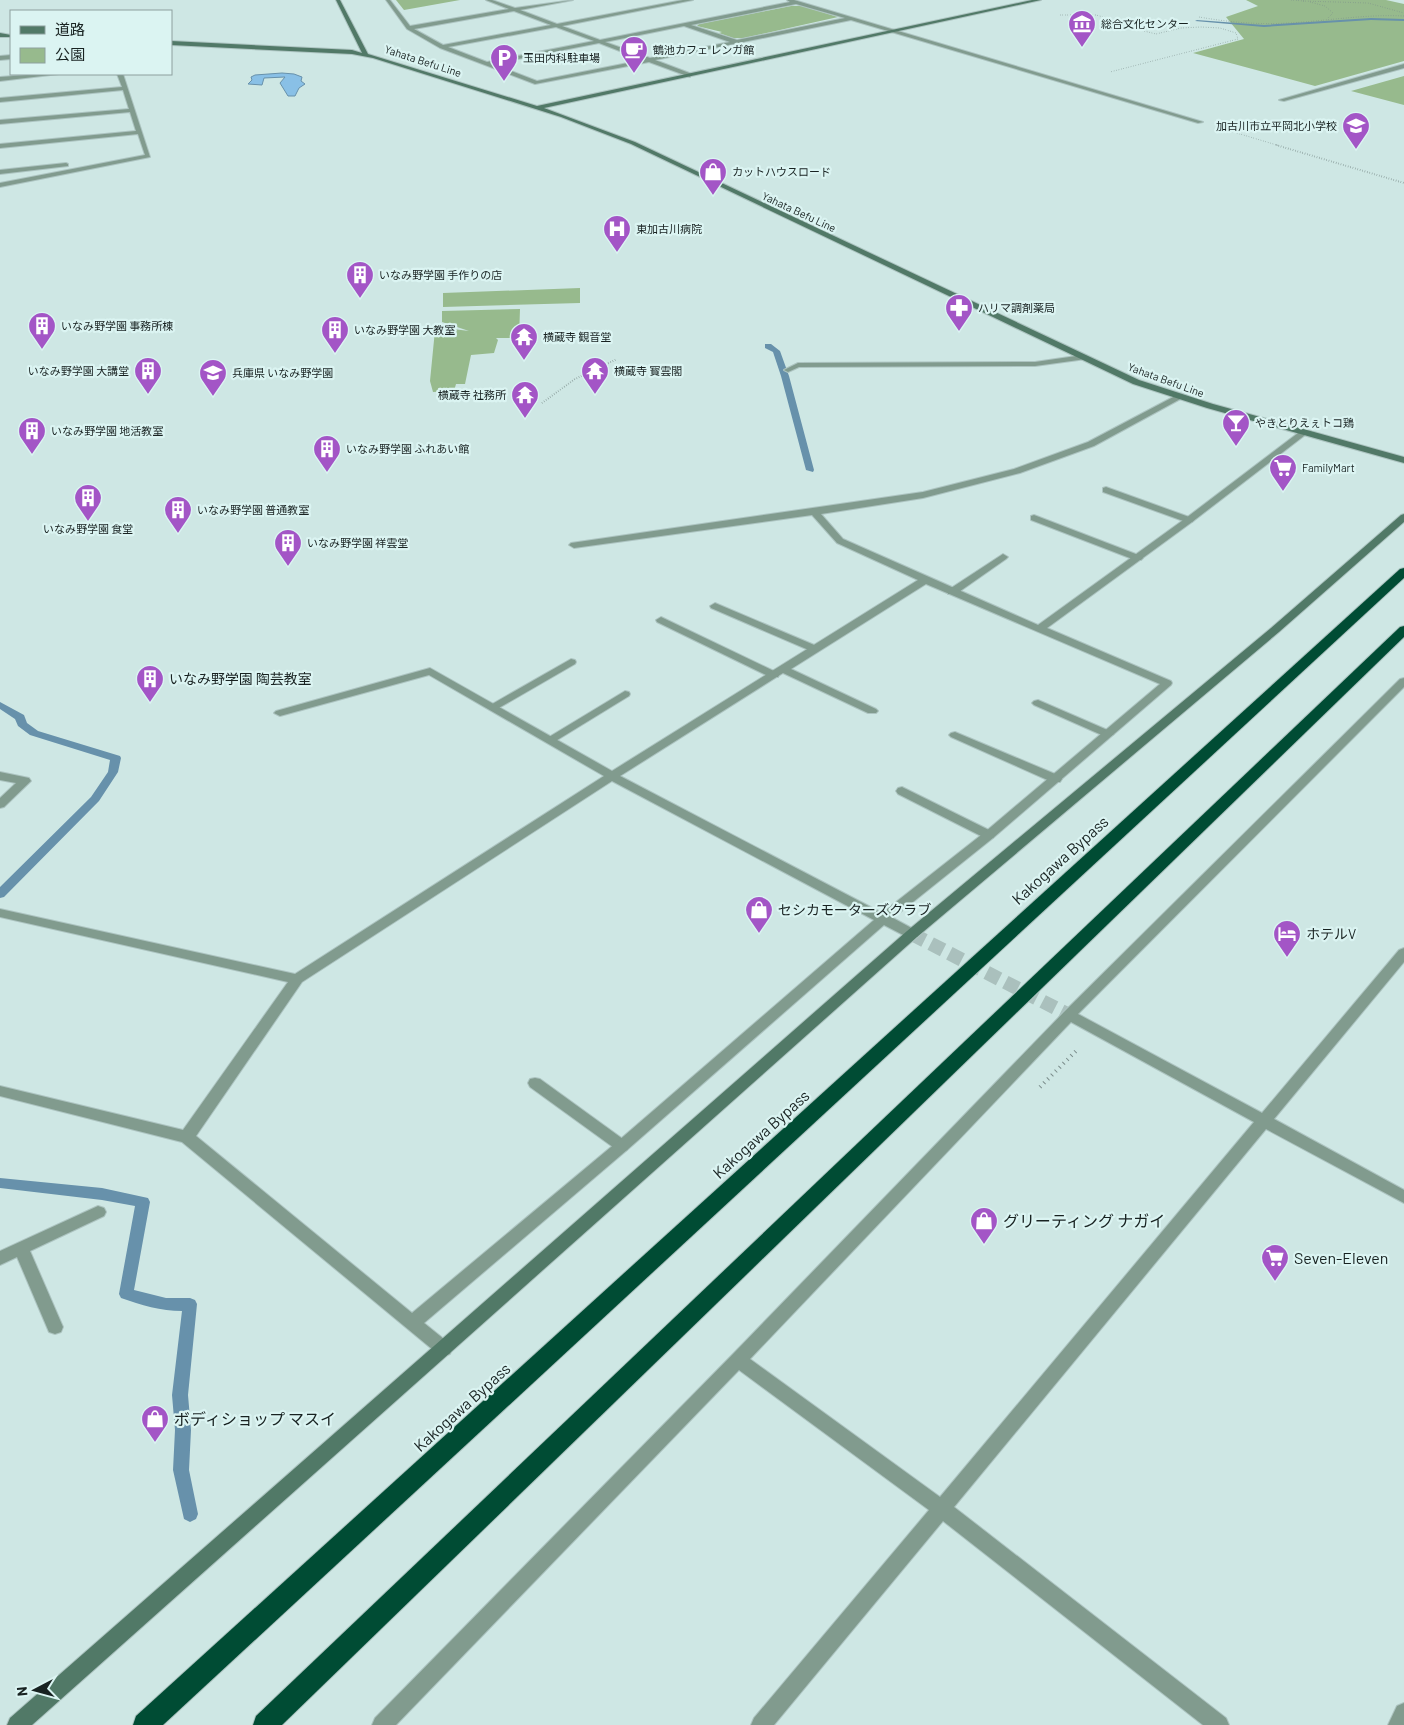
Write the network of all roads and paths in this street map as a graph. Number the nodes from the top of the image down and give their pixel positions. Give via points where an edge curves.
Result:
1 (338, 0) edge
2 (388, 0) edge
3 (488, 0) edge
4 (571, 0) edge
5 (691, 0) edge
6 (789, 0) edge
7 (1039, 0) edge
8 (1291, 0) edge
9 (1367, 0) edge
10 (1303, 1) edge
11 (1364, 1) edge
12 (796, 2) junction
13 (516, 10) junction
14 (1404, 13) edge
15 (1060, 15) dead end
16 (1404, 16) edge
17 (1199, 17) dead end
18 (849, 19) junction
19 (1326, 19) junction
20 (684, 24) junction
21 (557, 25) junction
22 (409, 28) junction
23 (891, 31) junction
24 (599, 41) junction
25 (736, 42) junction
26 (172, 43) edge
27 (442, 47) junction
28 (366, 55) junction
29 (651, 60) junction
30 (486, 64) junction
31 (1404, 66) edge
32 (45, 75) edge
33 (120, 75) edge
34 (690, 75) junction
35 (0, 79) edge
36 (1066, 83) junction
37 (126, 88) junction
38 (0, 100) edge
39 (1282, 100) dead end
40 (537, 108) junction
41 (133, 110) junction
42 (0, 122) edge
43 (1200, 122) joint
44 (140, 132) junction
45 (0, 146) edge
46 (148, 156) junction
47 (0, 172) edge
48 (1404, 183) edge
49 (0, 185) edge
50 (1083, 357) junction
51 (617, 359) dead end
52 (788, 370) dead end
53 (1180, 397) junction
54 (542, 403) dead end
55 (1305, 432) junction
56 (1404, 460) edge
57 (1106, 490) dead end
58 (814, 512) junction
59 (1404, 517) edge
60 (1034, 518) dead end
61 (1189, 520) junction
62 (574, 545) dead end
63 (1002, 557) dead end
64 (1138, 558) junction
65 (1404, 572) edge
66 (925, 580) junction
67 (952, 592) junction
68 (715, 606) dead end
69 (660, 620) dead end
70 (1039, 629) junction
71 (1404, 630) edge
72 (815, 649) junction
73 (571, 662) dead end
74 (779, 672) junction
75 (1404, 681) edge
76 (625, 694) dead end
77 (1038, 703) dead end
78 (493, 707) junction
79 (872, 711) dead end
80 (280, 713) dead end
81 (1108, 734) junction
82 (956, 735) dead end
83 (550, 740) junction
84 (0, 776) edge
85 (612, 776) junction
86 (1056, 779) junction
87 (902, 792) dead end
88 (0, 804) edge
89 (989, 835) junction
90 (0, 913) edge
91 (882, 920) junction
92 (912, 934) junction
93 (1404, 953) edge
94 (298, 978) junction
95 (1070, 1015) junction
96 (1086, 1049) dead end
97 (535, 1083) dead end
98 (0, 1091) edge
99 (1036, 1092) dead end
100 (1264, 1119) junction
101 (187, 1137) junction
102 (622, 1146) junction
103 (1404, 1197) edge
104 (98, 1212) dead end
105 (21, 1248) junction
106 (0, 1258) edge
107 (412, 1323) junction
108 (55, 1327) dead end
109 (444, 1349) junction
110 (738, 1360) junction
111 (942, 1509) junction
112 (1404, 1713) edge
113 (16, 1725) edge
114 (144, 1725) edge
115 (265, 1725) edge
116 (382, 1725) edge
117 (762, 1725) edge
118 (1219, 1725) edge
119 (1398, 1725) edge

1 - 28 street
2 - 22 street
3 - 13 street
4 - 13 street
5 - 21 street
6 - 12 street
7 - 23 street
8 - 10 path
9 - 11 path
10 - 11 path
10 - 19 path via 1325,6 1333,13
11 - 14 path
12 - 18 street
12 - 20 street
13 - 21 street
13 - 22 street
15 - 36 path via 1096,15 1156,34 1181,28 1220,28 1236,33 1238,39
16 - 19 path
17 - 19 path via 1256,23
18 - 23 street
18 - 25 street
20 - 24 street
20 - 25 street
21 - 24 street
21 - 27 street
22 - 27 street
23 - 34 street
23 - 36 street
24 - 29 street
24 - 30 street
25 - 29 street
26 - 28 street, Yahata Befu Line via 334,50
27 - 30 street
28 - 40 street, Yahata Befu Line
29 - 30 street via 537,83
29 - 34 street
31 - 39 street
32 - 35 street
33 - 37 street
34 - 40 street
36 - 43 street
37 - 38 street
37 - 41 street
40 - 50 street, Yahata Befu Line via 656,154
41 - 42 street
41 - 44 street
43 - 48 path
44 - 45 street
44 - 46 street
46 - 47 street
46 - 49 street
50 - 52 street via 1035,364 798,365
50 - 53 street, Yahata Befu Line via 1136,382
51 - 54 path via 575,379
53 - 55 street, Yahata Befu Line
53 - 58 street via 1091,444 1017,471 924,495
55 - 56 street, Yahata Befu Line
55 - 61 street
57 - 61 street
58 - 62 street
58 - 66 street via 840,541
59 - 92 street via 1275,630
60 - 64 street
61 - 64 street
63 - 67 street
64 - 70 street
65 - 114 highway, Kakogawa Bypass
66 - 67 street
66 - 72 street
67 - 70 street
68 - 72 street
69 - 74 street
70 - 81 street via 1167,683
71 - 115 highway
72 - 74 street
73 - 78 street
74 - 79 street
74 - 85 street
75 - 95 street
76 - 83 street
77 - 81 street
78 - 80 street via 430,671
78 - 83 street
81 - 86 street
82 - 86 street
83 - 85 street
84 - 88 street via 24,781
85 - 91 street
85 - 94 street
86 - 89 street
87 - 89 street
89 - 91 street
90 - 94 street
91 - 92 street
91 - 102 street
92 - 109 street
93 - 100 street
94 - 101 street
95 - 100 street
95 - 110 street
96 - 99 path via 1078,1049
97 - 102 street
98 - 101 street
100 - 103 street
100 - 111 street
101 - 107 street
102 - 107 street
104 - 105 street
105 - 106 street
105 - 108 street
107 - 109 street
109 - 113 street
110 - 111 street
110 - 116 street
111 - 117 street
111 - 118 street
112 - 119 street

